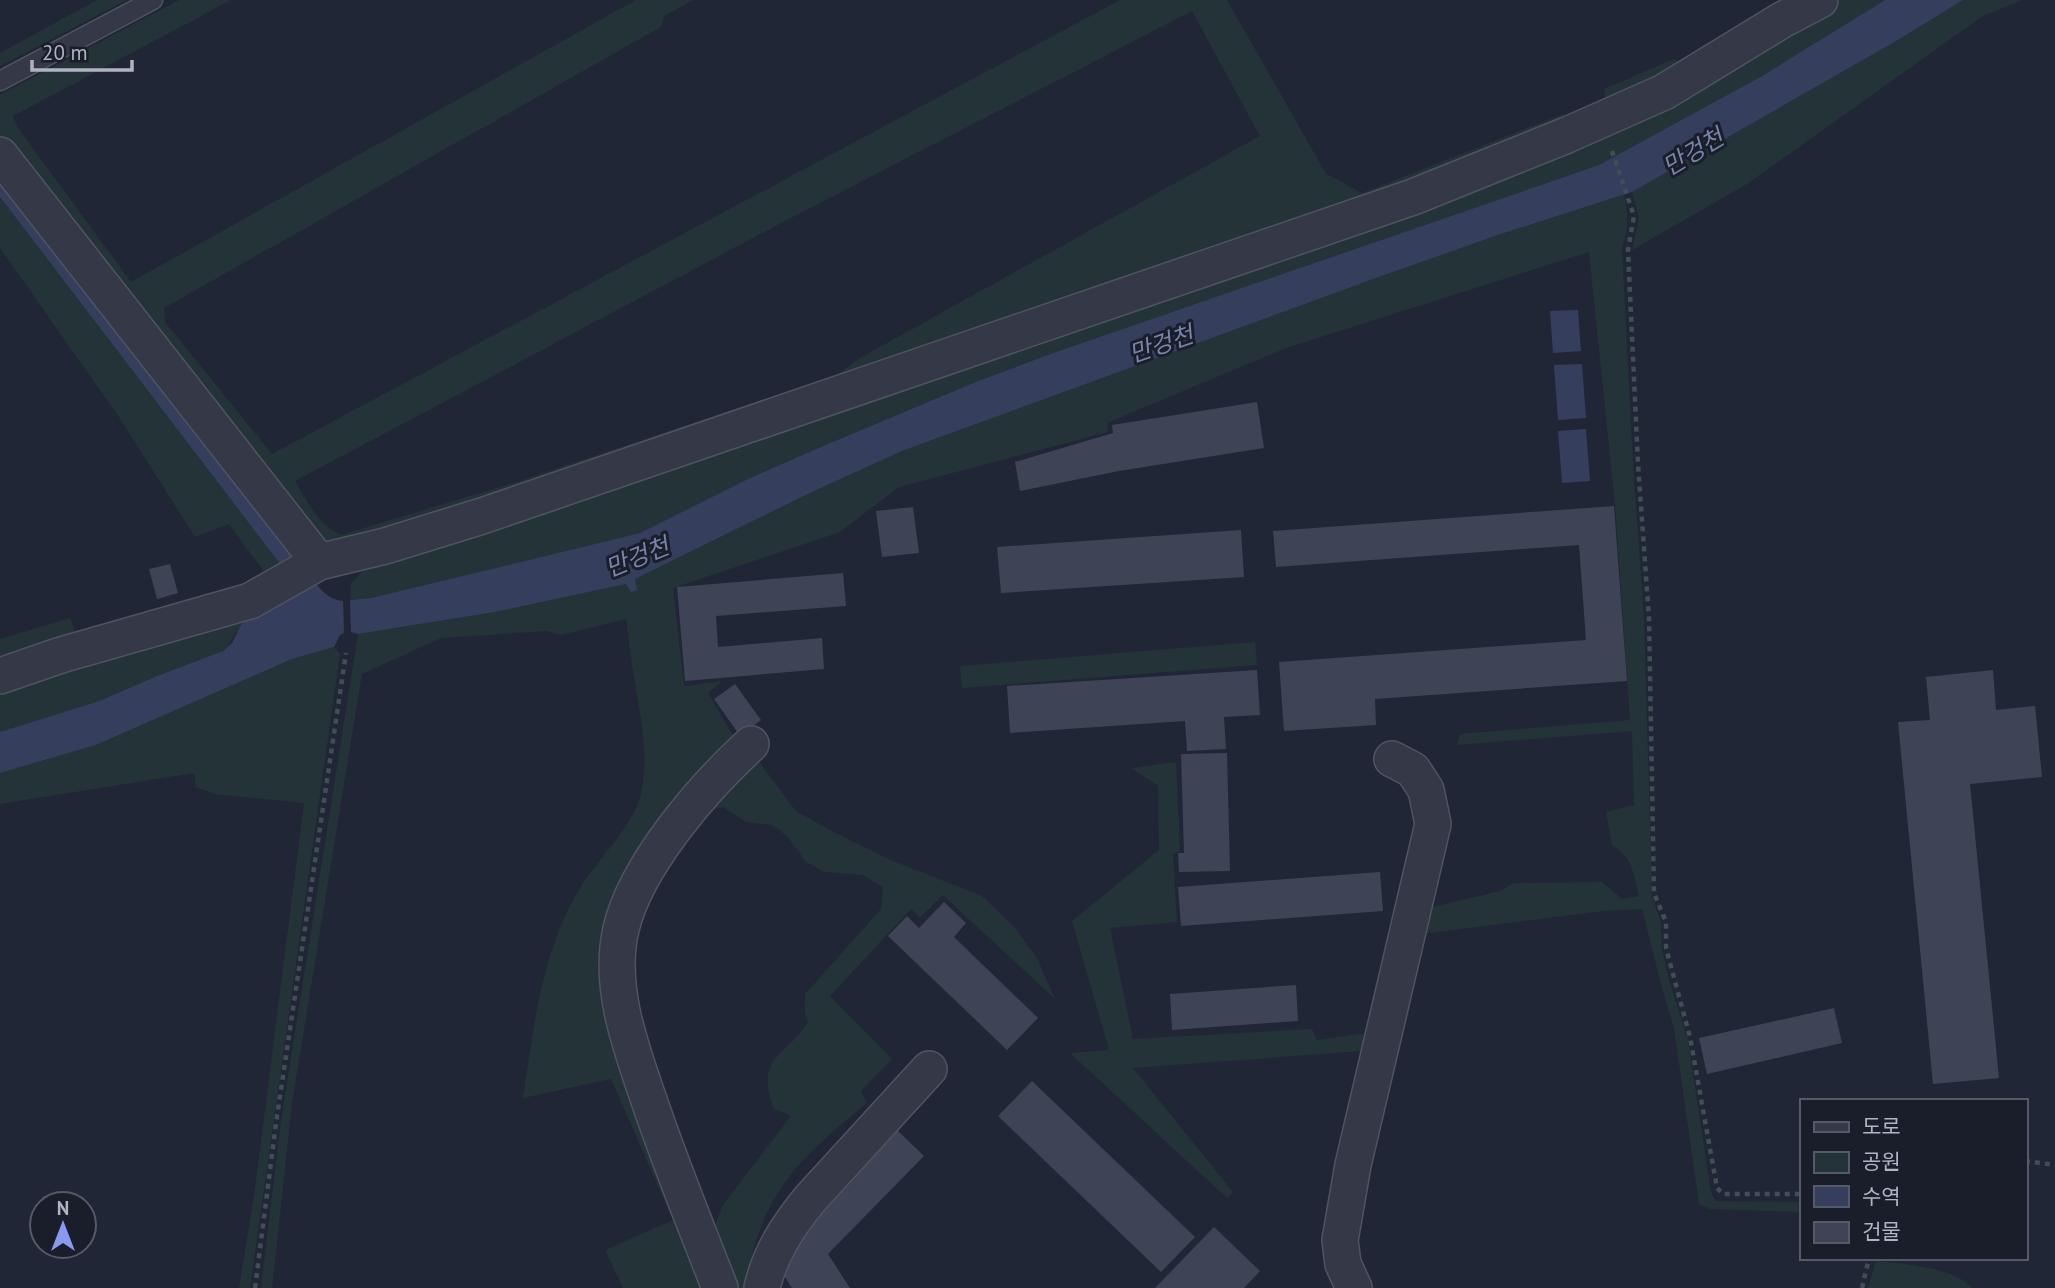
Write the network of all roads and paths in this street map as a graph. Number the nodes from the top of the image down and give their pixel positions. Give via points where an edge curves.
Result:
1 (153, 0) edge
2 (1820, 0) edge
3 (0, 80) edge
4 (1613, 153) dead end
5 (0, 155) edge
6 (320, 562) junction
7 (346, 653) dead end
8 (0, 677) edge
9 (751, 744) dead end
10 (1392, 759) dead end
11 (929, 1069) dead end
12 (2027, 1161) edge
13 (2055, 1165) edge
14 (1800, 1194) edge
15 (1869, 1260) edge
16 (255, 1288) edge
17 (720, 1288) edge
18 (762, 1288) edge
19 (1354, 1288) edge
20 (1862, 1288) edge

1 - 3 lane
2 - 6 street via 1664,92 1413,197 482,516
4 - 14 path via 1634,216 1628,250 1649,618 1654,893 1666,922 1666,948 1690,1037 1717,1188 1724,1194
5 - 6 street
6 - 8 street via 250,601
7 - 16 path
9 - 17 street via 697,800 652,860 625,916 618,956 623,1015 634,1057
10 - 19 street via 1413,770 1426,790 1433,824 1353,1165 1340,1240 1343,1264
11 - 18 street via 794,1219 780,1240
12 - 13 path
15 - 20 path

